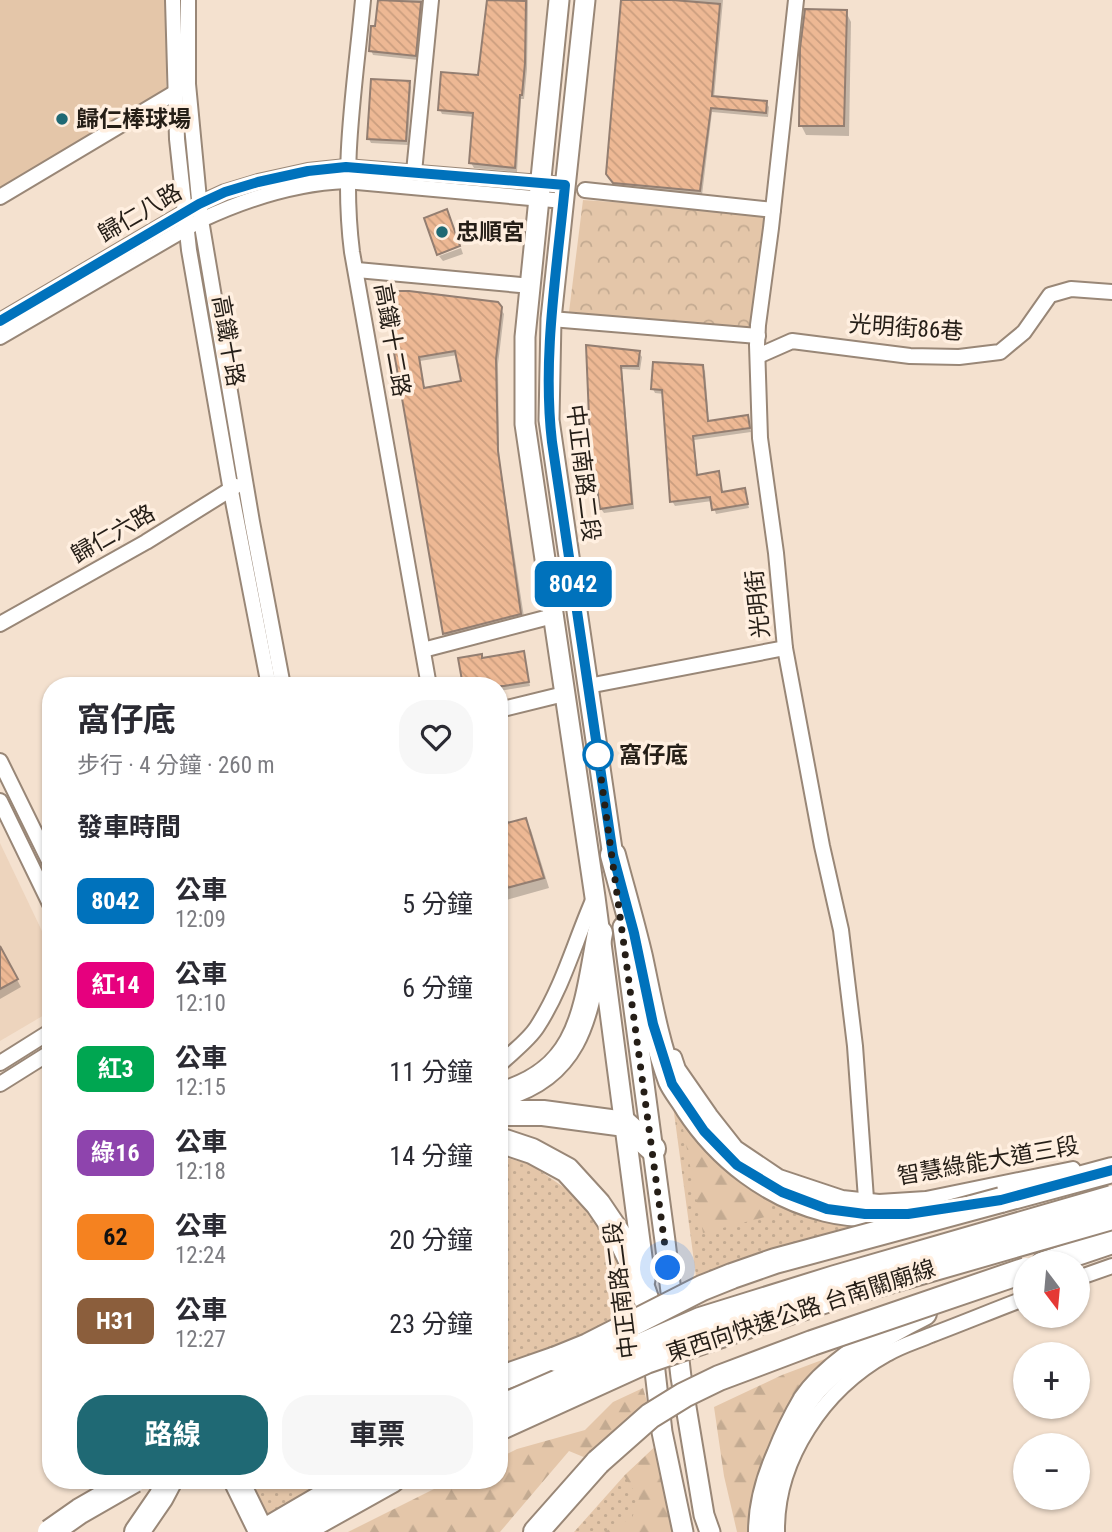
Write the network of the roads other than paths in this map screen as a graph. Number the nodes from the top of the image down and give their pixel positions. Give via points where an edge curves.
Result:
1 (173, 0) edge
2 (188, 0) edge
3 (363, 0) edge
4 (430, 0) edge
5 (559, 0) edge
6 (585, 0) edge
7 (796, 0) edge
8 (188, 84) junction
9 (174, 93) junction
10 (414, 172) junction
11 (346, 174) junction
12 (540, 190) junction
13 (585, 190) dead end
14 (564, 193) junction
15 (0, 197) edge
16 (199, 204) junction
17 (773, 210) junction
18 (184, 212) junction
19 (201, 220) junction
20 (186, 228) junction
21 (357, 270) junction
22 (531, 286) junction
23 (1112, 292) edge
24 (551, 319) junction
25 (0, 321) edge
26 (758, 336) junction
27 (0, 337) edge
28 (758, 356) junction
29 (246, 479) junction
30 (230, 491) junction
31 (553, 616) junction
32 (0, 624) edge
33 (785, 648) junction
34 (423, 650) junction
35 (267, 677) edge
36 (281, 677) edge
37 (428, 677) edge
38 (588, 687) junction
39 (564, 694) junction
40 (508, 708) edge
41 (0, 761) edge
42 (0, 801) edge
43 (42, 846) edge
44 (613, 855) junction
45 (42, 887) edge
46 (594, 897) junction
47 (600, 933) junction
48 (646, 984) junction
49 (42, 1037) edge
50 (508, 1056) edge
51 (42, 1058) edge
52 (0, 1063) edge
53 (0, 1084) edge
54 (508, 1092) edge
55 (508, 1113) edge
56 (625, 1124) junction
57 (508, 1143) edge
58 (653, 1149) junction
59 (1112, 1162) edge
60 (1112, 1170) edge
61 (1112, 1198) edge
62 (866, 1199) junction
63 (1001, 1200) junction
64 (1112, 1217) edge
65 (1112, 1241) edge
66 (1082, 1251) edge
67 (1112, 1266) edge
68 (1013, 1274) edge
69 (1090, 1274) edge
70 (984, 1283) junction
71 (1013, 1303) edge
72 (649, 1307) junction
73 (556, 1359) junction
74 (508, 1369) edge
75 (508, 1376) edge
76 (508, 1404) edge
77 (508, 1424) edge
78 (102, 1489) edge
79 (118, 1489) edge
80 (164, 1489) edge
81 (241, 1489) edge
82 (336, 1489) edge
83 (376, 1489) edge
84 (262, 1530) edge
85 (50, 1532) edge
86 (75, 1532) edge
87 (137, 1532) edge
88 (299, 1532) edge
89 (536, 1532) edge
90 (683, 1532) edge
91 (710, 1532) edge
92 (761, 1532) edge
93 (777, 1532) edge

1 - 9 street, 高鐵十路
2 - 8 street, 高鐵十路
3 - 11 street, 高鐵十二路
4 - 10 street
5 - 12 street, 中正南路二段
6 - 14 street, 中正南路二段
7 - 17 street, 光明街
8 - 9 street
8 - 16 street, 高鐵十路
9 - 15 street
9 - 18 street, 高鐵十路
10 - 11 street, 歸仁八路
10 - 12 street, 歸仁八路
11 - 12 street, 歸仁八路
11 - 16 street, 歸仁八路 via 308,171 258,182
11 - 19 street, 歸仁八路 via 231,206
11 - 21 street, 高鐵十二路
12 - 14 street, 歸仁八路
12 - 22 street, 中正南路二段
13 - 17 street
14 - 24 street, 中正南路二段
16 - 18 street, 歸仁八路
16 - 19 street, 高鐵十路
17 - 26 street, 光明街
18 - 20 street, 高鐵十路
18 - 25 street, 歸仁八路
19 - 20 street, 歸仁八路
19 - 29 street, 高鐵十路
20 - 27 street, 歸仁八路
20 - 30 street, 高鐵十路
21 - 22 street
21 - 34 street, 高鐵十二路
22 - 31 street, 中正南路二段 via 525,424
23 - 28 street, 光明街86巷 via 1071,289 1050,295 1024,332 1000,352 959,358 910,356 792,341
24 - 26 street
24 - 38 street, 中正南路二段 via 549,419
26 - 28 street, 光明街
28 - 33 street, 光明街 via 760,438
29 - 30 street, 歸仁六路
29 - 36 street, 高鐵十路
30 - 32 street, 歸仁六路
30 - 35 street, 高鐵十路
31 - 34 street
31 - 39 street, 中正南路二段
33 - 38 street
33 - 62 street, 光明街 via 841,930
34 - 37 street, 高鐵十二路
38 - 44 street, 中正南路二段
39 - 40 street
39 - 46 street, 中正南路二段
41 - 43 street
42 - 45 street
44 - 48 highway
44 - 58 street, 中正南路二段
46 - 47 street, 中正南路二段
46 - 50 street via 562,981 536,1029
47 - 54 highway via 578,1033 560,1060 535,1082
47 - 56 street, 中正南路二段
48 - 62 street, 智慧綠能大道三段 via 678,1069 736,1148 779,1177 842,1198
48 - 63 highway, bridge via 672,1084 704,1131 737,1165 782,1192 827,1209 908,1214
49 - 52 street
51 - 53 street
55 - 56 highway via 543,1112
56 - 58 highway
56 - 72 street, 中正南路二段
57 - 72 highway via 567,1170 591,1196 619,1236
58 - 91 street, 中正南路二段 via 681,1377
59 - 62 street, 智慧綠能大道三段 via 926,1199
60 - 63 highway
61 - 76 highway, 東西向快速公路 台南關廟線, bridge via 700,1320
63 - 73 highway, bridge via 732,1276
64 - 77 highway, 東西向快速公路 台南關廟線, bridge via 750,1325 646,1361
65 - 66 highway
67 - 69 street
68 - 70 highway, bridge
70 - 89 highway, bridge via 812,1343 684,1395 650,1416 598,1462
70 - 92 highway, bridge via 884,1333 825,1378 805,1401 784,1442 766,1487
71 - 93 street via 887,1353 847,1381 795,1449
72 - 90 street, 中正南路二段 via 662,1432
73 - 74 highway
73 - 75 highway
78 - 86 street
79 - 85 highway, bridge
80 - 87 highway
81 - 84 highway
82 - 84 highway
83 - 88 highway

